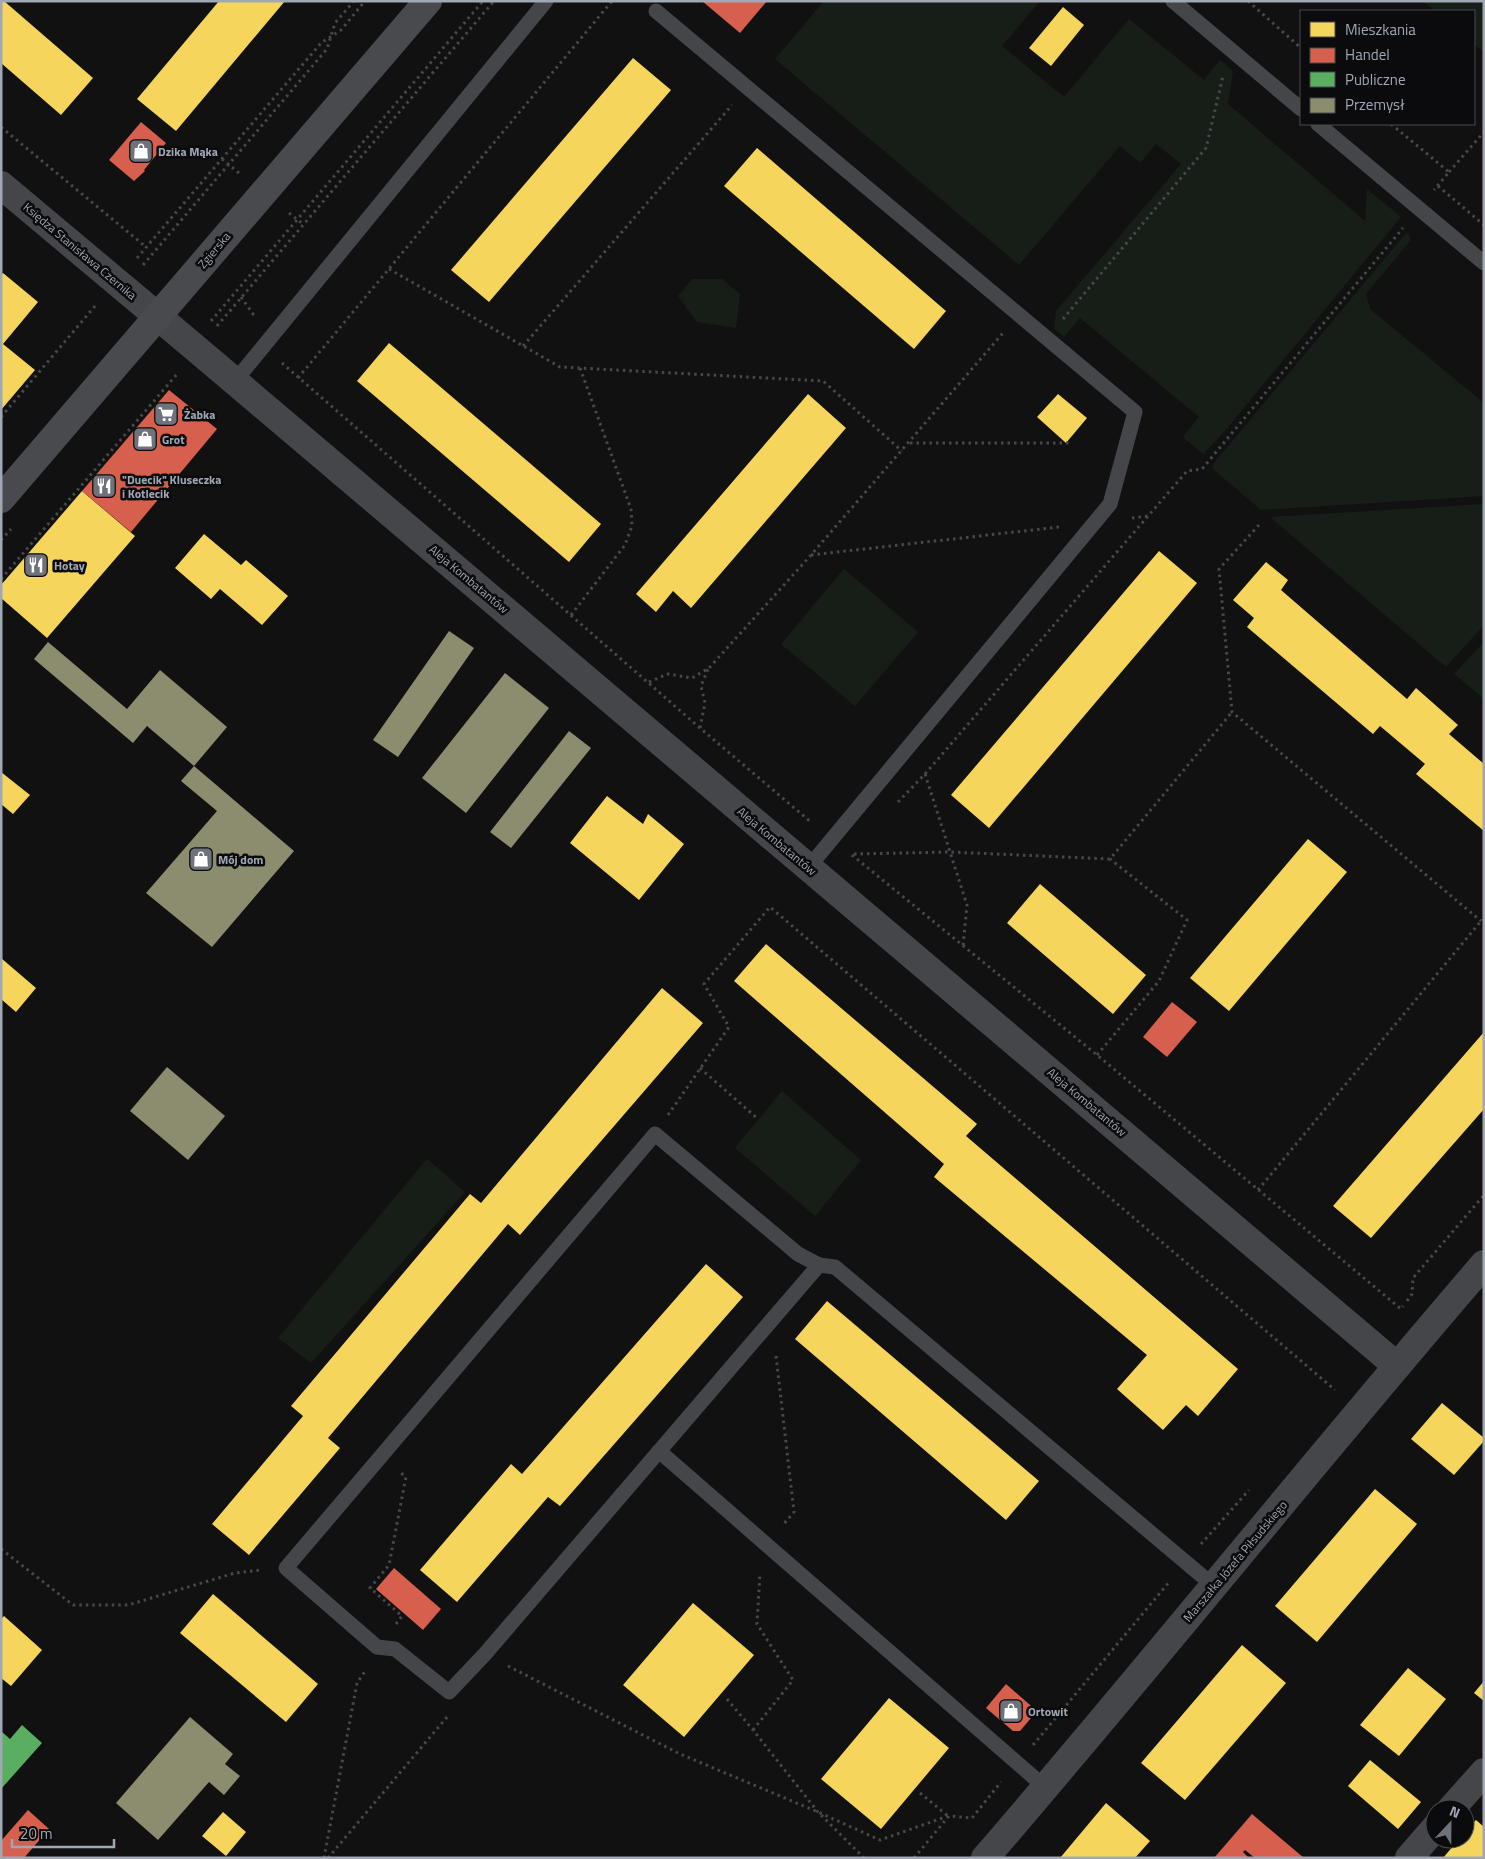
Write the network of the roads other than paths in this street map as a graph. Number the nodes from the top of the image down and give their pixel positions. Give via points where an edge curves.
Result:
1 (428, 1) edge
2 (546, 1) edge
3 (1173, 1) edge
4 (656, 11) dead end
5 (1300, 108) edge
6 (1319, 125) edge
7 (1, 185) edge
8 (1484, 263) edge
9 (158, 317) junction
10 (235, 381) junction
11 (1, 500) edge
12 (808, 868) junction
13 (1484, 1264) edge
14 (819, 1265) junction
15 (1396, 1366) junction
16 (659, 1452) junction
17 (1214, 1586) junction
18 (1484, 1772) edge
19 (1046, 1788) junction
20 (1461, 1799) edge
21 (1425, 1840) edge
22 (985, 1858) edge
23 (1410, 1858) edge

1 - 9 main road, Zgierska
2 - 10 lane
3 - 5 lane
4 - 12 lane via 1135,412 1110,504
6 - 8 lane
7 - 9 street, Księdza Stanisława Czernika
9 - 10 street, Aleja Kombatantów
9 - 11 main road, Zgierska
10 - 12 street, Aleja Kombatantów
12 - 15 street, Aleja Kombatantów
13 - 15 street, Marszałka Józefa Piłsudskiego
14 - 16 lane
14 - 16 lane via 798,1254 655,1134 286,1568 378,1647 396,1649 449,1692
14 - 17 lane via 835,1267
15 - 17 street, Marszałka Józefa Piłsudskiego
16 - 19 lane
17 - 19 street, Marszałka Józefa Piłsudskiego
18 - 20 street
19 - 22 street, Marszałka Józefa Piłsudskiego
21 - 23 street

